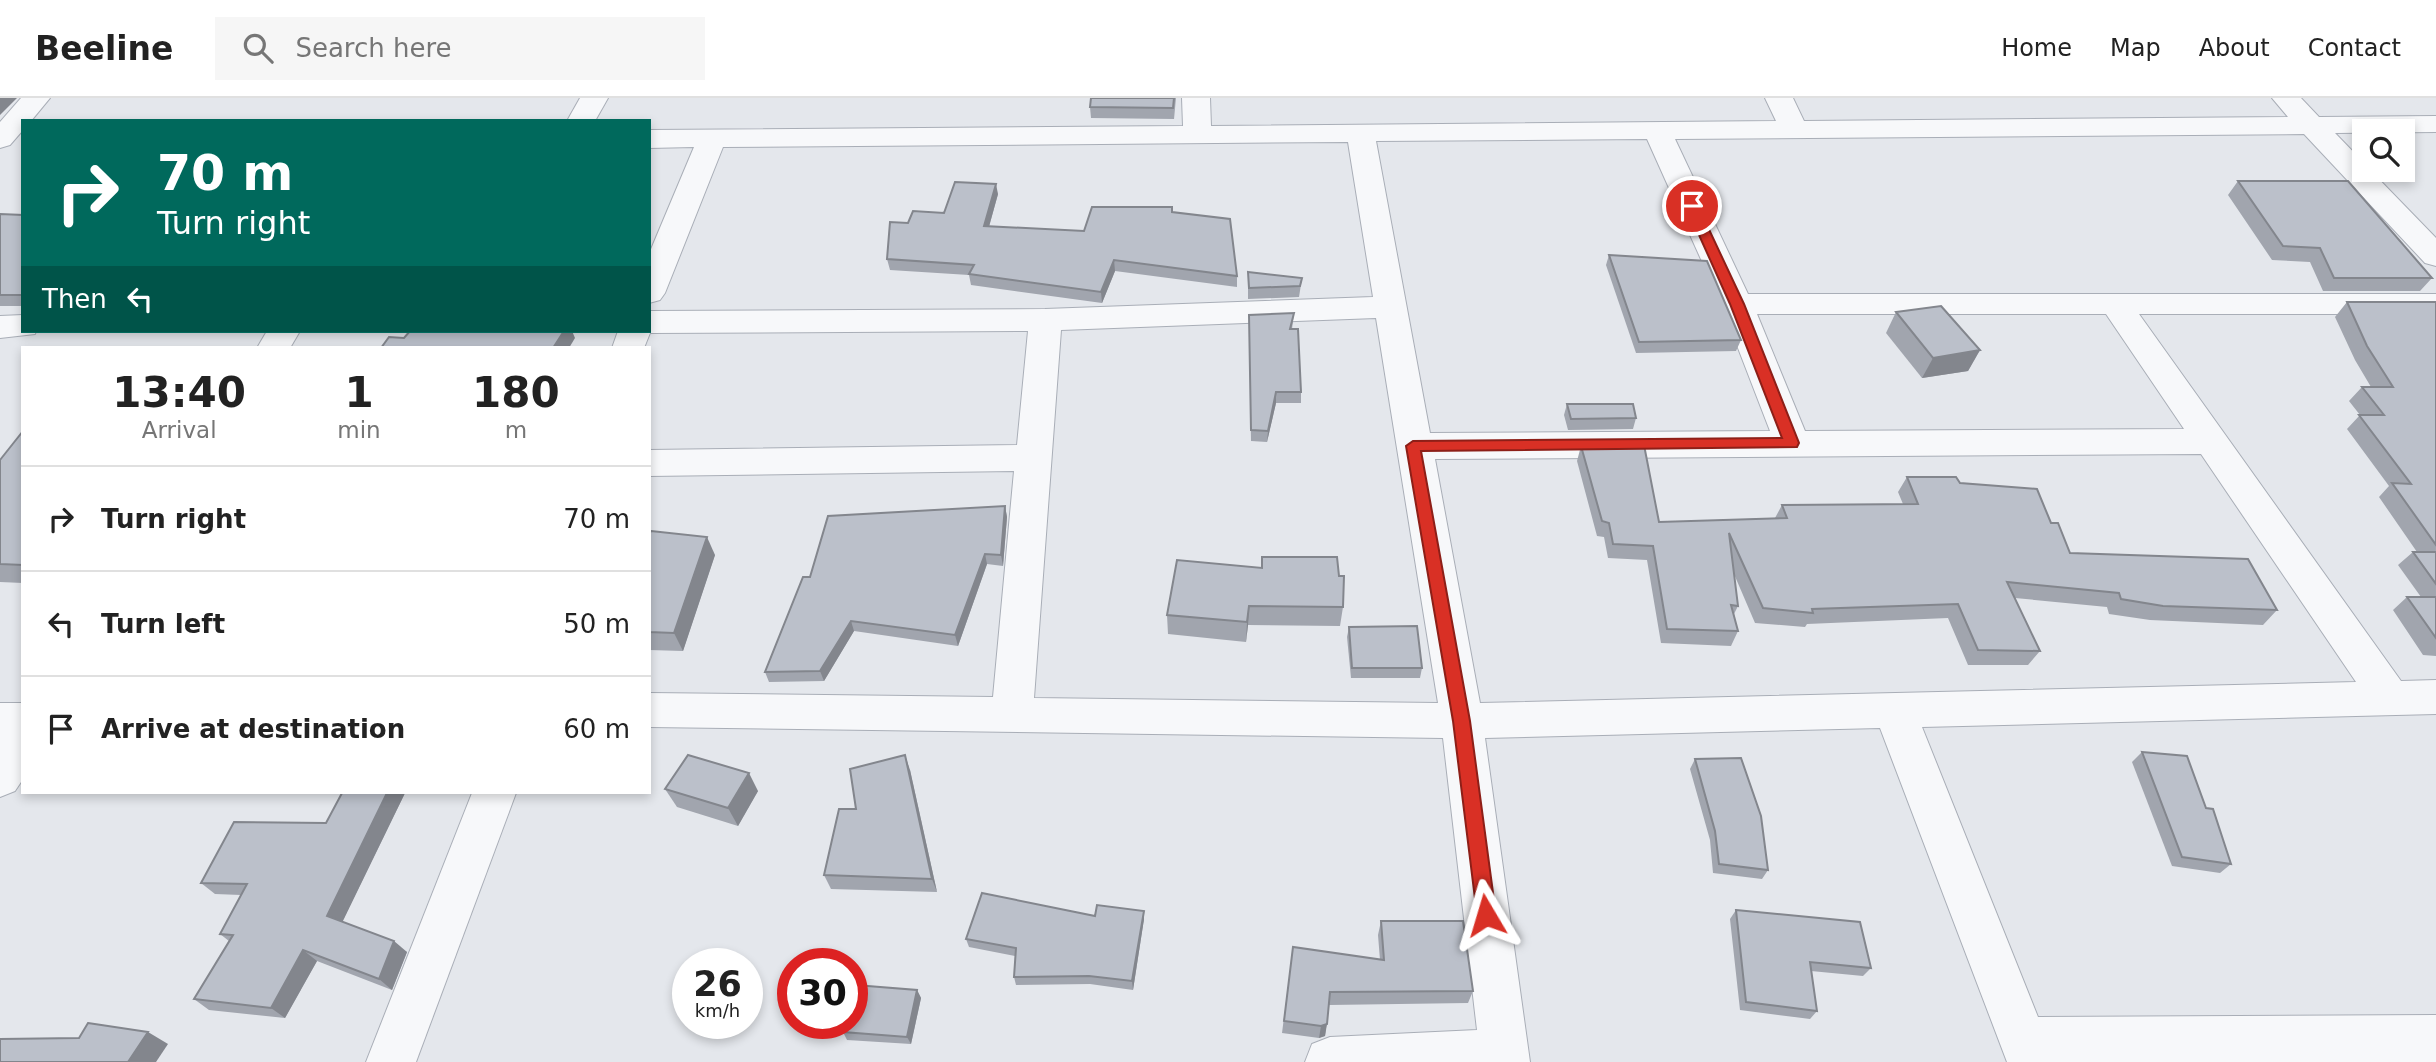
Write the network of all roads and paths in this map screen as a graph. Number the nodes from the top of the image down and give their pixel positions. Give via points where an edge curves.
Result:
1 (36, 98) edge
2 (594, 98) edge
3 (1196, 98) edge
4 (1779, 98) edge
5 (2286, 98) edge
6 (582, 119) edge
7 (2436, 124) edge
8 (2311, 125) junction
9 (1795, 131) junction
10 (1658, 132) junction
11 (1197, 136) junction
12 (1361, 136) junction
13 (0, 139) edge
14 (651, 139) edge
15 (712, 139) junction
16 (0, 150) edge
17 (21, 150) edge
18 (2436, 256) edge
19 (651, 288) edge
20 (1737, 304) junction
21 (2115, 304) junction
22 (2436, 304) edge
23 (1389, 307) junction
24 (1045, 320) junction
25 (651, 322) edge
26 (21, 326) edge
27 (0, 327) edge
28 (2210, 441) junction
29 (1792, 443) junction
30 (1413, 446) junction
31 (1032, 458) junction
32 (651, 463) edge
33 (2436, 696) edge
34 (2390, 698) junction
35 (651, 710) edge
36 (1894, 710) junction
37 (1012, 715) junction
38 (0, 721) edge
39 (21, 721) edge
40 (1462, 721) junction
41 (21, 745) edge
42 (0, 778) edge
43 (494, 794) edge
44 (2436, 1039) edge
45 (2028, 1052) edge
46 (1504, 1058) edge
47 (391, 1062) edge
48 (1330, 1062) edge

1 - 13 street
2 - 6 street
3 - 11 street
4 - 9 street
5 - 8 street
7 - 8 street
8 - 9 street
8 - 18 street
9 - 10 street
10 - 12 street
10 - 20 street
11 - 12 street
11 - 15 street
12 - 23 street
14 - 15 street
15 - 19 street
16 - 17 street
20 - 21 street
20 - 29 street
21 - 22 street
21 - 28 street
23 - 24 street
23 - 30 street
24 - 25 street
24 - 31 street
26 - 27 street
28 - 29 street
28 - 34 street
29 - 30 street
30 - 40 street
31 - 32 street
31 - 37 street
33 - 34 street
34 - 36 street
35 - 37 street
36 - 40 street
36 - 45 street
37 - 40 street
38 - 39 street
40 - 46 street
41 - 42 street
43 - 47 street
44 - 45 street
46 - 48 street

